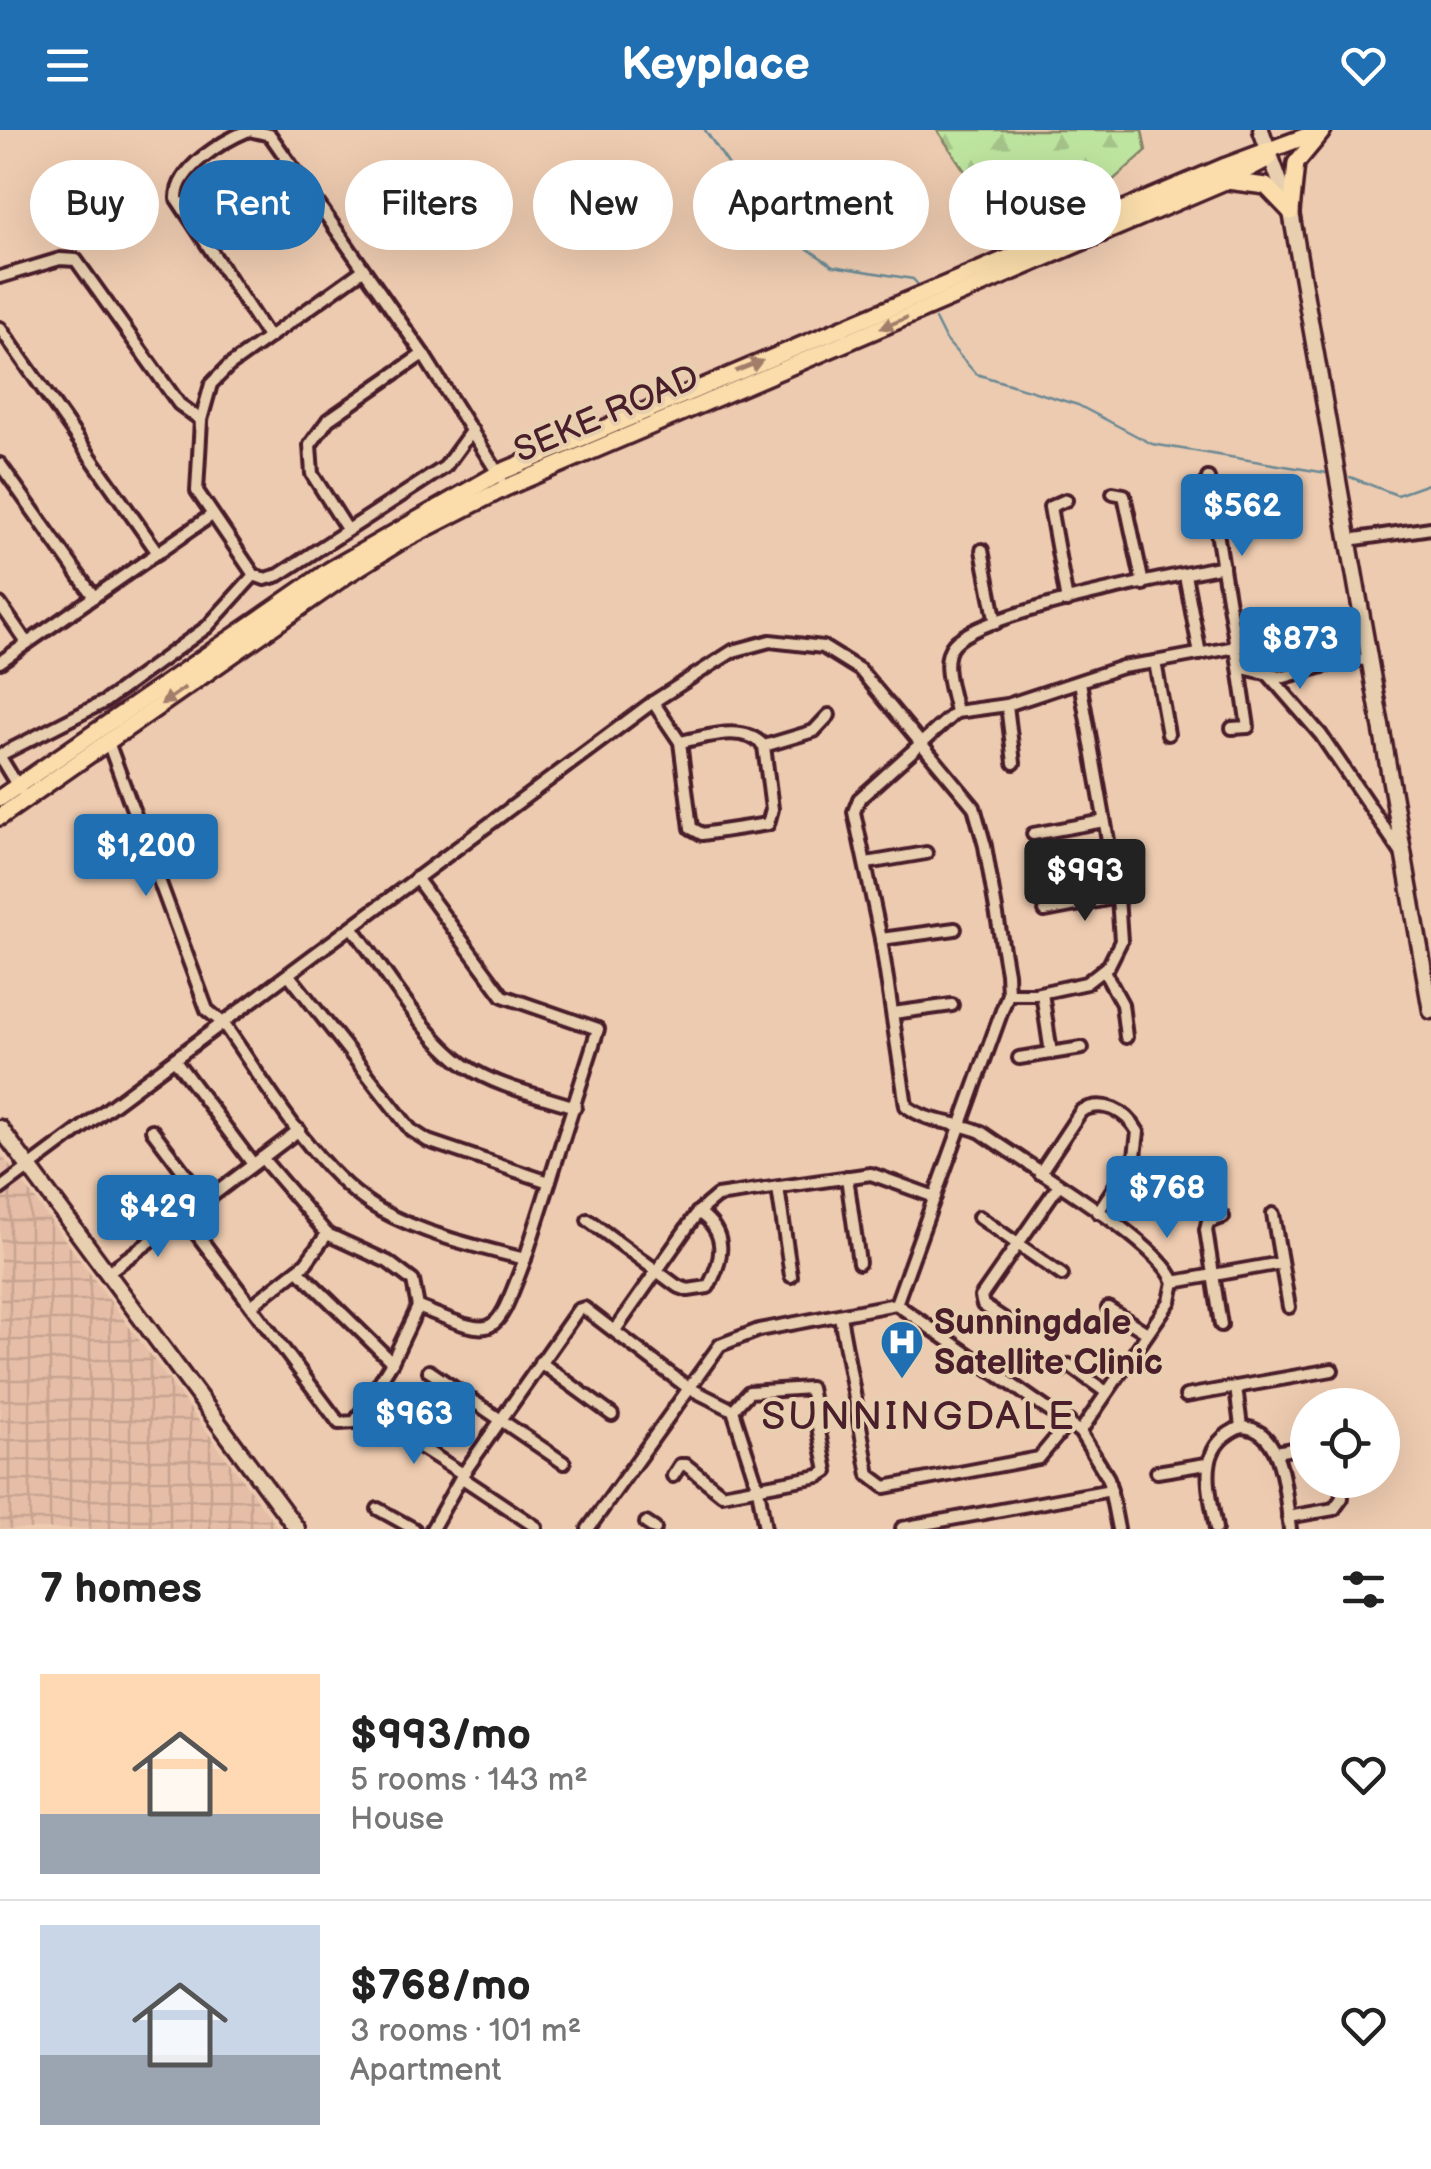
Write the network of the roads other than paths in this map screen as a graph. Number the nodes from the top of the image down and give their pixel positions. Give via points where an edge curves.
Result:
1 (1262, 130) edge
2 (1324, 130) edge
3 (1274, 152) junction
4 (1225, 181) junction
5 (1291, 212) junction
6 (363, 270) junction
7 (0, 277) edge
8 (1, 332) edge
9 (268, 337) junction
10 (423, 354) junction
11 (201, 420) junction
12 (472, 430) junction
13 (0, 464) edge
14 (1208, 478) dead end
15 (502, 480) junction
16 (1112, 493) dead end
17 (1066, 500) dead end
18 (212, 515) junction
19 (347, 528) junction
20 (1431, 528) edge
21 (1348, 540) junction
22 (982, 550) dead end
23 (158, 553) junction
24 (1222, 566) junction
25 (1185, 574) junction
26 (254, 575) junction
27 (1143, 584) junction
28 (94, 597) junction
29 (1067, 601) junction
30 (0, 604) edge
31 (996, 623) junction
32 (1364, 632) junction
33 (27, 643) junction
34 (1236, 647) junction
35 (1200, 654) junction
36 (1368, 660) junction
37 (0, 662) edge
38 (1155, 662) junction
39 (1240, 666) junction
40 (1327, 666) junction
41 (1268, 674) junction
42 (1080, 682) junction
43 (653, 702) junction
44 (1007, 704) junction
45 (956, 712) junction
46 (830, 715) dead end
47 (1232, 728) dead end
48 (1168, 734) dead end
49 (923, 741) junction
50 (108, 742) junction
51 (680, 742) junction
52 (764, 746) junction
53 (0, 756) edge
54 (1014, 763) dead end
55 (21, 793) junction
56 (0, 798) edge
57 (0, 817) edge
58 (1104, 821) junction
59 (1033, 834) dead end
60 (926, 853) dead end
61 (1404, 857) junction
62 (867, 863) junction
63 (416, 878) junction
64 (1118, 897) junction
65 (1045, 911) dead end
66 (353, 928) junction
67 (955, 929) dead end
68 (881, 939) junction
69 (1104, 971) junction
70 (290, 974) junction
71 (1042, 993) junction
72 (1008, 994) junction
73 (952, 1004) dead end
74 (1431, 1010) edge
75 (892, 1013) junction
76 (223, 1023) junction
77 (1126, 1037) dead end
78 (1082, 1048) dead end
79 (1051, 1053) junction
80 (1019, 1058) dead end
81 (174, 1060) junction
82 (575, 1106) junction
83 (962, 1123) junction
84 (0, 1128) edge
85 (152, 1130) dead end
86 (299, 1130) junction
87 (258, 1161) junction
88 (30, 1167) junction
89 (1040, 1173) junction
90 (847, 1177) junction
91 (549, 1182) junction
92 (1058, 1186) junction
93 (778, 1188) junction
94 (0, 1189) edge
95 (935, 1197) junction
96 (205, 1200) junction
97 (698, 1212) junction
98 (1098, 1212) junction
99 (1273, 1214) dead end
100 (184, 1217) junction
101 (978, 1217) dead end
102 (1222, 1217) dead end
103 (588, 1220) dead end
104 (327, 1234) junction
105 (1018, 1246) junction
106 (526, 1259) junction
107 (859, 1263) dead end
108 (1281, 1263) junction
109 (298, 1270) junction
110 (657, 1271) junction
111 (108, 1272) junction
112 (1062, 1275) dead end
113 (791, 1276) dead end
114 (1212, 1276) junction
115 (1174, 1282) junction
116 (896, 1304) junction
117 (251, 1306) junction
118 (418, 1307) junction
119 (1289, 1307) dead end
120 (1108, 1308) dead end
121 (840, 1316) junction
122 (1221, 1325) dead end
123 (1016, 1328) dead end
124 (616, 1329) junction
125 (1148, 1333) junction
126 (392, 1362) junction
127 (540, 1362) junction
128 (1332, 1370) dead end
129 (429, 1371) dead end
130 (1060, 1372) dead end
131 (686, 1387) junction
132 (1236, 1387) junction
133 (1106, 1392) junction
134 (1186, 1396) dead end
135 (733, 1410) junction
136 (612, 1414) dead end
137 (501, 1420) junction
138 (1069, 1422) junction
139 (387, 1426) dead end
140 (1241, 1428) junction
141 (1080, 1432) junction
142 (1290, 1449) edge
143 (1276, 1452) junction
144 (564, 1463) dead end
145 (1206, 1464) junction
146 (1157, 1472) dead end
147 (462, 1475) junction
148 (673, 1476) dead end
149 (758, 1488) junction
150 (1111, 1490) junction
151 (1342, 1498) edge
152 (378, 1509) dead end
153 (995, 1513) junction
154 (1289, 1523) edge
155 (536, 1527) edge
156 (902, 1528) edge
157 (296, 1529) edge
158 (414, 1529) edge
159 (432, 1529) edge
160 (588, 1529) edge
161 (765, 1529) edge
162 (998, 1529) edge
163 (1118, 1529) edge
164 (1216, 1529) edge

1 - 3 street
2 - 3 main road, SEKE ROAD
2 - 5 main road via 1296,163
3 - 4 main road, SEKE ROAD
3 - 5 street
15 -> 3 main road, SEKE ROAD
4 - 5 main road via 1266,186
4 -> 15 main road, SEKE ROAD
5 - 21 street
6 - 9 street
6 - 9 street via 270,135 242,133 196,164 176,186 177,198
6 - 10 street
7 - 11 street via 76,260 179,404
8 - 23 street
9 - 11 street via 218,375
10 - 12 street
10 - 19 street via 328,420 310,445 312,474
11 - 18 street via 196,486
12 - 15 street
12 - 19 street via 445,467
13 - 28 street
14 - 24 street
15 -> 50 main road, SEKE ROAD via 345,576
15 - 55 main road, SEKE ROAD via 330,570
16 - 27 street via 1124,495
17 - 29 street via 1050,506
18 - 23 street
18 - 26 street
19 - 26 street via 279,575
20 - 21 street
21 - 32 street
22 - 31 street
23 - 28 street
24 - 25 street
24 - 34 street
25 - 27 street
25 - 35 street
26 - 53 street via 207,627 104,702
27 - 29 street
28 - 33 street
29 - 31 street
30 - 33 street
31 - 45 street via 954,644 948,669
32 - 36 street
32 - 40 street
33 - 37 street
34 - 35 street
34 - 39 street
35 - 38 street
36 - 40 street
36 - 61 street
38 - 42 street
38 - 48 street
39 - 41 street
39 - 47 street via 1248,726
40 - 41 street via 1284,677
41 - 61 street via 1320,735
42 - 44 street
42 - 58 street
43 - 49 street via 734,651 790,642 823,648 860,670
43 - 51 street
43 - 63 street
44 - 45 street
44 - 54 street
45 - 49 street
46 - 52 street via 814,731
49 - 62 street via 856,804
49 - 72 street via 979,820
50 - 55 main road, SEKE ROAD
50 - 76 street via 207,1010
51 - 52 street via 738,732
51 - 52 street via 689,823 702,834 768,824
53 - 55 street
55 - 56 main road, SEKE ROAD
55 - 57 main road, SEKE ROAD
58 - 59 street
58 - 64 street
60 - 62 street
61 - 74 street
62 - 68 street
63 - 66 street
63 - 82 street via 503,996 598,1029
64 - 65 street
64 - 69 street via 1122,932
66 - 70 street
66 - 82 street via 465,1066
67 - 68 street
68 - 75 street
69 - 71 street via 1086,983
69 - 77 street via 1122,1004
70 - 76 street
70 - 91 street via 410,1130
71 - 72 street
71 - 79 street
72 - 83 street
73 - 75 street
75 - 83 street via 906,1106 948,1124
76 - 81 street
76 - 86 street
78 - 79 street
79 - 80 street
81 - 87 street
81 - 88 street
82 - 91 street
83 - 89 street
83 - 95 street
84 - 88 street
85 - 96 street
86 - 87 street
86 - 106 street via 378,1209
87 - 96 street
87 - 104 street
88 - 94 street
88 - 111 street
89 - 92 street
89 - 98 street via 1081,1110 1118,1110 1138,1132 1138,1146
90 - 93 street
90 - 95 street via 880,1175
90 - 107 street
91 - 106 street
92 - 98 street
92 - 105 street
93 - 97 street via 717,1196
93 - 113 street
95 - 116 street
96 - 100 street
97 - 110 street
97 - 110 street via 712,1221 722,1253 710,1284 682,1289
98 - 115 street via 1162,1263
99 - 108 street
100 - 111 street
100 - 117 street
101 - 105 street
102 - 114 street via 1206,1226
103 - 110 street
104 - 109 street
104 - 118 street via 413,1280
105 - 112 street
105 - 123 street via 981,1297
106 - 118 street via 494,1327 476,1330
108 - 114 street
108 - 119 street
109 - 117 street
109 - 126 street
110 - 124 street
111 - 157 street
114 - 115 street
114 - 122 street
115 - 125 street via 1170,1301
116 - 121 street
116 - 138 street
117 - 126 street via 339,1424 355,1422
118 - 126 street
120 - 125 street
121 - 131 street via 726,1341
121 - 138 street via 875,1484 1039,1458
124 - 127 street via 580,1308
124 - 131 street
125 - 133 street
127 - 136 street
127 - 137 street
128 - 132 street
129 - 137 street
130 - 133 street via 1069,1365
131 - 135 street
131 - 160 street
132 - 134 street
132 - 140 street
133 - 141 street
135 - 149 street
135 - 149 street via 749,1392 805,1386 814,1396 826,1471
137 - 144 street
137 - 147 street
138 - 141 street
139 - 147 street
140 - 143 street via 1259,1432
140 - 145 street via 1216,1444
141 - 150 street
142 - 143 street
143 - 154 street
145 - 146 street
145 - 164 street
147 - 155 street
147 - 159 street
148 - 149 street via 682,1465 722,1494
149 - 161 street
150 - 153 street
150 - 163 street
151 - 154 street via 1334,1508
152 - 158 street
153 - 156 street
153 - 162 street

